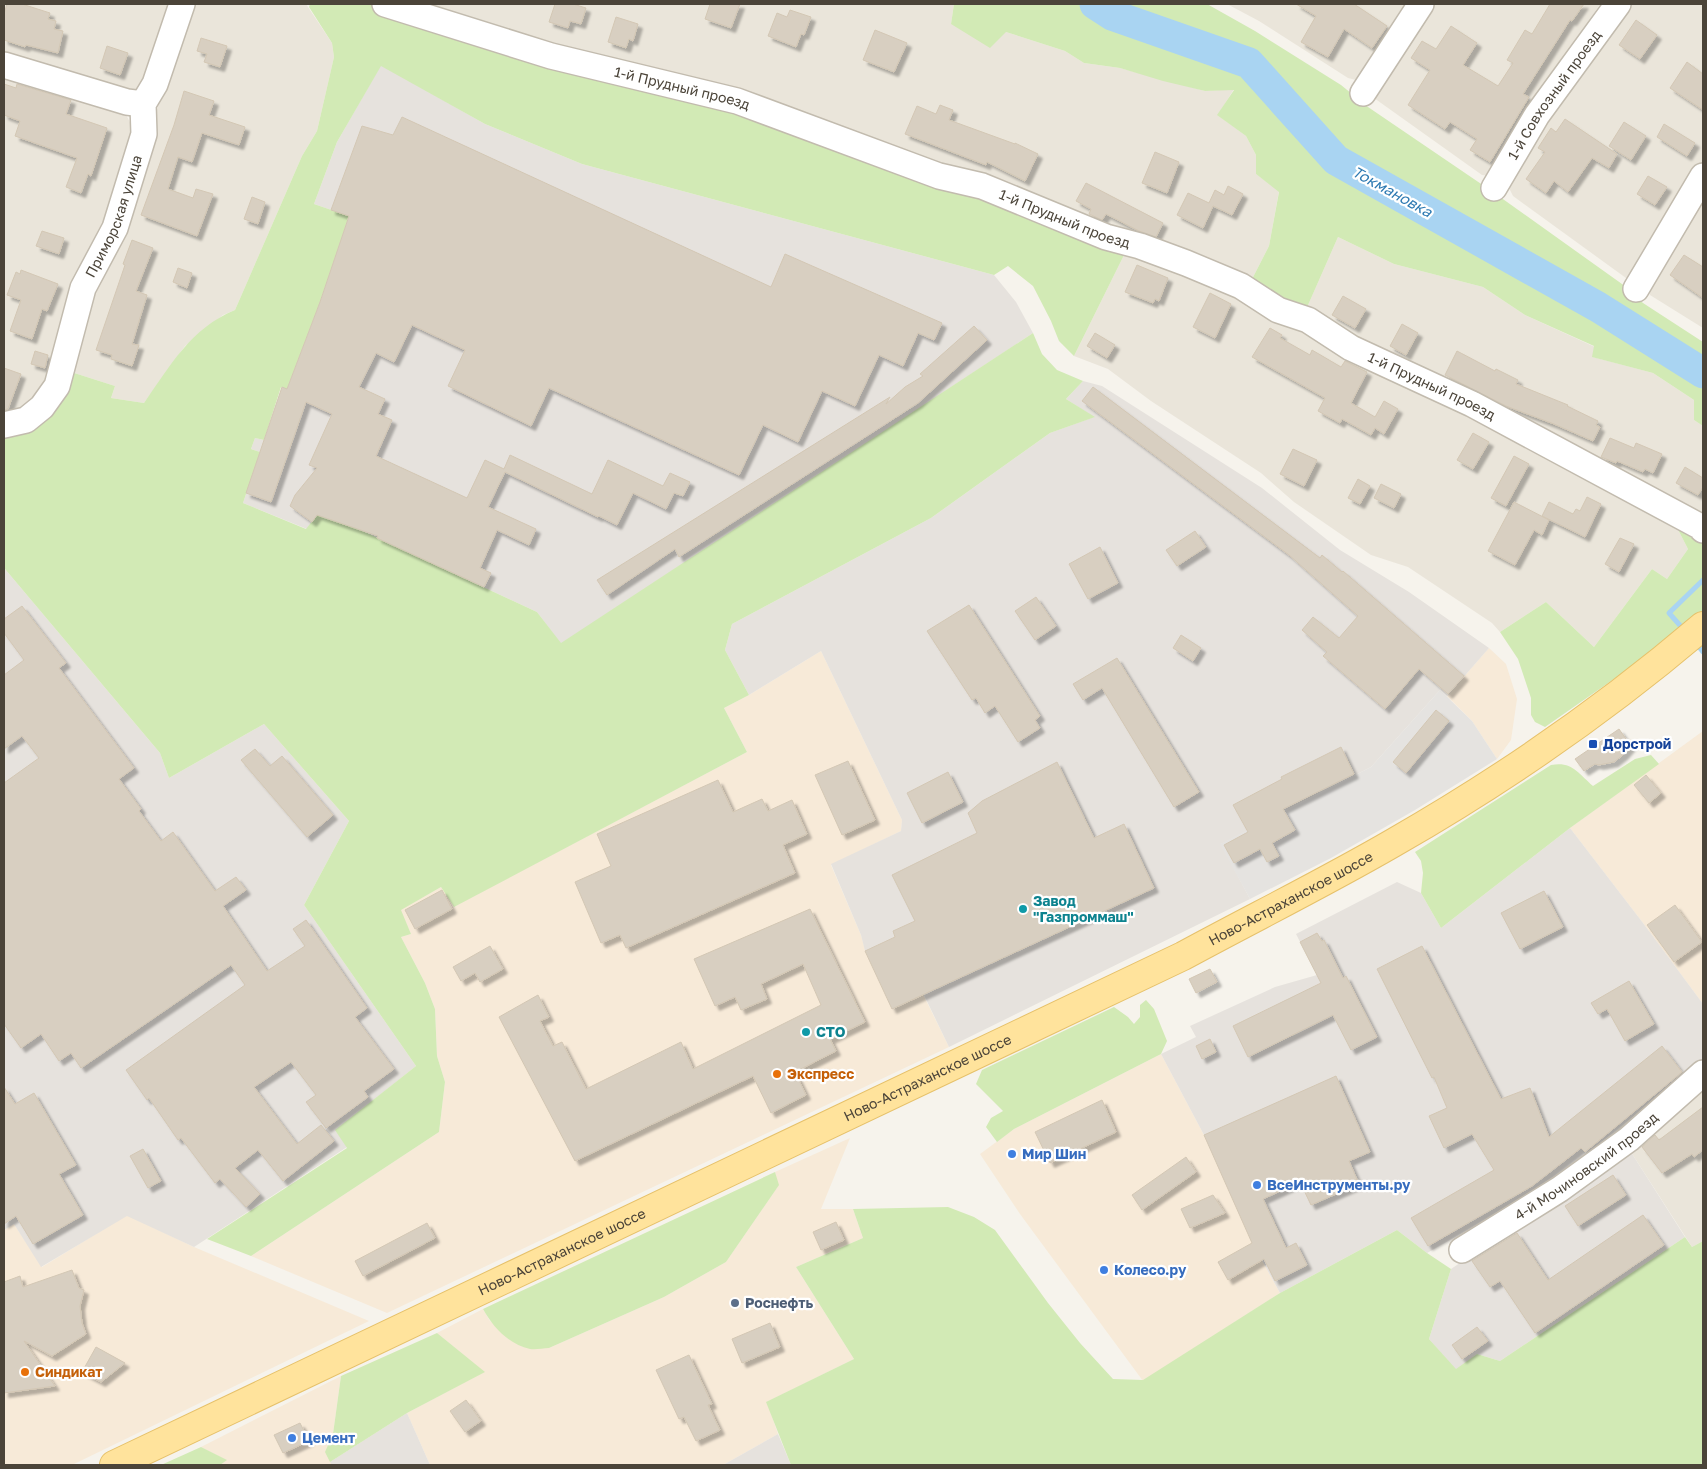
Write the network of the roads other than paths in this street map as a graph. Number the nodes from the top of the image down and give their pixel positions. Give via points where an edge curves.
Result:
1 (182, 4) edge
2 (385, 4) edge
3 (1421, 4) edge
4 (1618, 4) edge
5 (4, 64) edge
6 (1363, 93) dead end
7 (143, 104) junction
8 (1703, 176) edge
9 (1494, 188) dead end
10 (1636, 289) dead end
11 (15, 423) edge
12 (1703, 530) edge
13 (1700, 637) edge
14 (1703, 1073) edge
15 (1462, 1250) dead end
16 (114, 1465) edge

1 - 7 street via 155,84
2 - 12 street, 1-й Прудный проезд via 551,56 737,101 939,176 982,186 1106,237 1186,263 1241,286 1278,310 1308,320 1351,348 1472,404
3 - 6 street
4 - 9 street, 1-й Совхозный проезд via 1537,115
5 - 7 street via 127,102
7 - 11 street, Приморская улица via 144,134 115,228 84,288 56,386 42,407
8 - 10 street
13 - 16 main road, Ново-Астраханское шоссе via 1476,794 1354,865 1183,956
14 - 15 street, 4-й Мочиновский проезд via 1621,1144 1560,1189

